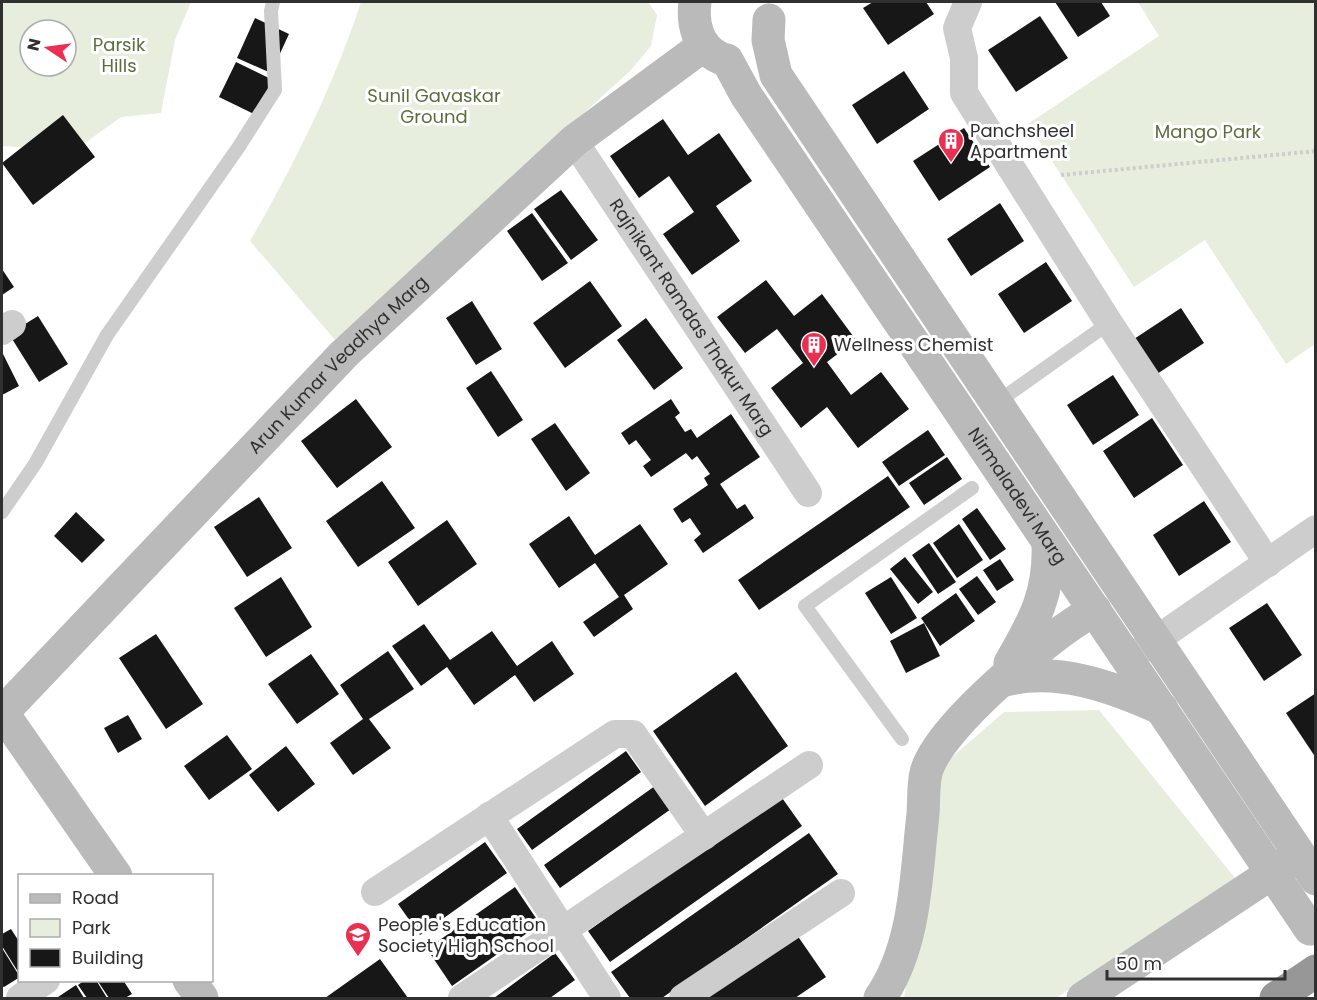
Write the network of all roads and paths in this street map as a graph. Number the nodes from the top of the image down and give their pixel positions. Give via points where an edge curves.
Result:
1 (273, 2) edge
2 (968, 2) edge
3 (771, 11) edge
4 (700, 27) edge
5 (574, 141) junction
6 (1316, 150) edge
7 (1061, 176) dead end
8 (1109, 323) junction
9 (996, 403) junction
10 (972, 488) dead end
11 (808, 493) dead end
12 (2, 512) edge
13 (1316, 529) edge
14 (1048, 542) junction
15 (1268, 563) junction
16 (1095, 610) junction
17 (1155, 640) junction
18 (1128, 660) junction
19 (1001, 681) junction
20 (1162, 709) junction
21 (2, 712) edge
22 (902, 739) dead end
23 (809, 765) dead end
24 (489, 816) junction
25 (704, 836) junction
26 (1307, 867) edge
27 (1272, 873) junction
28 (115, 874) edge
29 (375, 892) dead end
30 (841, 893) dead end
31 (1310, 929) dead end
32 (562, 932) junction
33 (1316, 971) edge
34 (45, 982) edge
35 (190, 982) edge
36 (20, 999) edge
37 (202, 999) edge
38 (462, 999) edge
39 (607, 999) edge
40 (683, 999) edge
41 (880, 999) edge
42 (1083, 999) edge
43 (1276, 999) edge

1 - 12 lane via 275,90 107,335 34,464
2 - 8 street via 957,28 964,58 964,93
3 - 4 street, Arun Kumar Veadhya Marg via 761,39 747,55
3 - 9 street, Nirmaladevi Marg via 768,40 776,75
4 - 5 street, Arun Kumar Veadhya Marg
4 - 14 street, Nirmaladevi Marg
5 - 11 street, Rajnikant Ramdas Thakur Marg
5 - 21 street, Arun Kumar Veadhya Marg via 344,354
6 - 7 path
8 - 9 lane
8 - 15 street
9 - 17 street, Nirmaladevi Marg
10 - 22 lane via 805,606
13 - 15 street
14 - 16 street, Nirmaladevi Marg
14 - 19 street via 1049,568 1038,614
15 - 17 street
16 - 18 street, Nirmaladevi Marg
16 - 19 street via 1070,623
17 - 18 street
17 - 26 street, Nirmaladevi Marg
18 - 20 street, Nirmaladevi Marg
19 - 20 street via 1026,674 1079,680
19 - 41 street via 957,725 926,772 915,893 906,939 893,979
20 - 27 street, Nirmaladevi Marg
21 - 28 street
23 - 25 street
24 - 25 street via 615,734 625,732 633,734
24 - 29 street
24 - 32 street
25 - 32 street
26 - 27 street
27 - 31 street, Nirmaladevi Marg
27 - 42 street
30 - 40 street
32 - 38 street
32 - 39 street
33 - 43 highway
34 - 36 street
35 - 37 street

